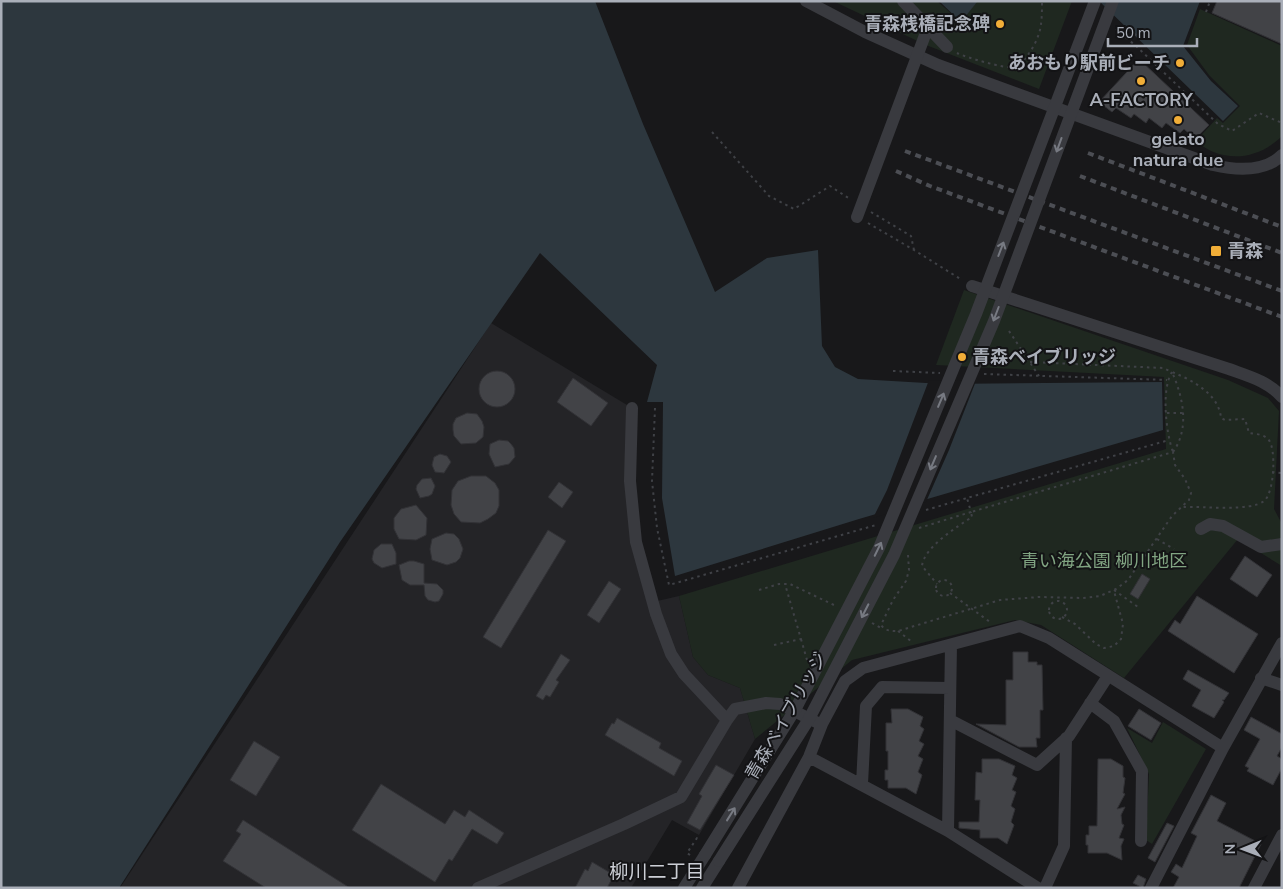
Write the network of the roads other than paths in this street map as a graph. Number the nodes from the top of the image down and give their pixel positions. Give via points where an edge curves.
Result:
1 (806, 1) edge
2 (903, 1) edge
3 (1094, 1) edge
4 (1113, 1) edge
5 (928, 27) junction
6 (947, 47) dead end
7 (1282, 156) edge
8 (857, 217) road end
9 (972, 286) road end
10 (1282, 397) edge
11 (632, 408) dead end
12 (1201, 529) dead end
13 (1282, 544) edge
14 (1282, 643) edge
15 (951, 645) junction
16 (1108, 676) junction
17 (1261, 678) junction
18 (1282, 685) edge
19 (950, 688) junction
20 (1090, 703) junction
21 (727, 720) junction
22 (950, 720) junction
23 (822, 724) junction
24 (1066, 738) junction
25 (1223, 748) junction
26 (809, 758) junction
27 (862, 784) junction
28 (948, 831) junction
29 (1282, 835) edge
30 (1141, 841) dead end
31 (697, 868) junction
32 (703, 887) edge
33 (478, 888) edge
34 (678, 888) edge
35 (684, 888) edge
36 (738, 888) edge
37 (1038, 888) edge
38 (1045, 888) edge
39 (1151, 888) edge
40 (1254, 888) edge

1 - 7 street via 938,65 1213,166 1246,170
2 - 5 street
31 -> 3 street, 青森ベイブリッジ, bridge via 796,708 879,548 976,314
4 -> 32 street, 青森ベイブリッジ, bridge via 994,321 894,555 809,718
5 - 6 street
5 - 8 street, bridge
9 - 10 street via 1261,380
11 - 21 street via 630,481 636,542 656,614 671,654 684,674
12 - 13 street via 1210,524 1223,526 1261,547
14 - 17 street
15 - 16 street via 1020,626 1049,638
15 - 19 street
15 - 23 street via 863,668 845,681
16 - 20 street
16 - 25 street
17 - 18 street
17 - 25 street
19 - 22 street
19 - 27 street via 882,687 866,706
20 - 24 street
20 - 30 street via 1114,721 1142,771
21 - 23 street via 735,709 766,703 780,704
21 - 33 street via 681,797
22 - 24 street via 1037,765
22 - 28 street
23 - 26 street
24 - 38 street via 1064,846
25 - 39 street
26 - 27 street
26 - 36 street
27 - 28 street
28 - 37 street
29 - 40 street
31 - 34 street
31 - 35 street

